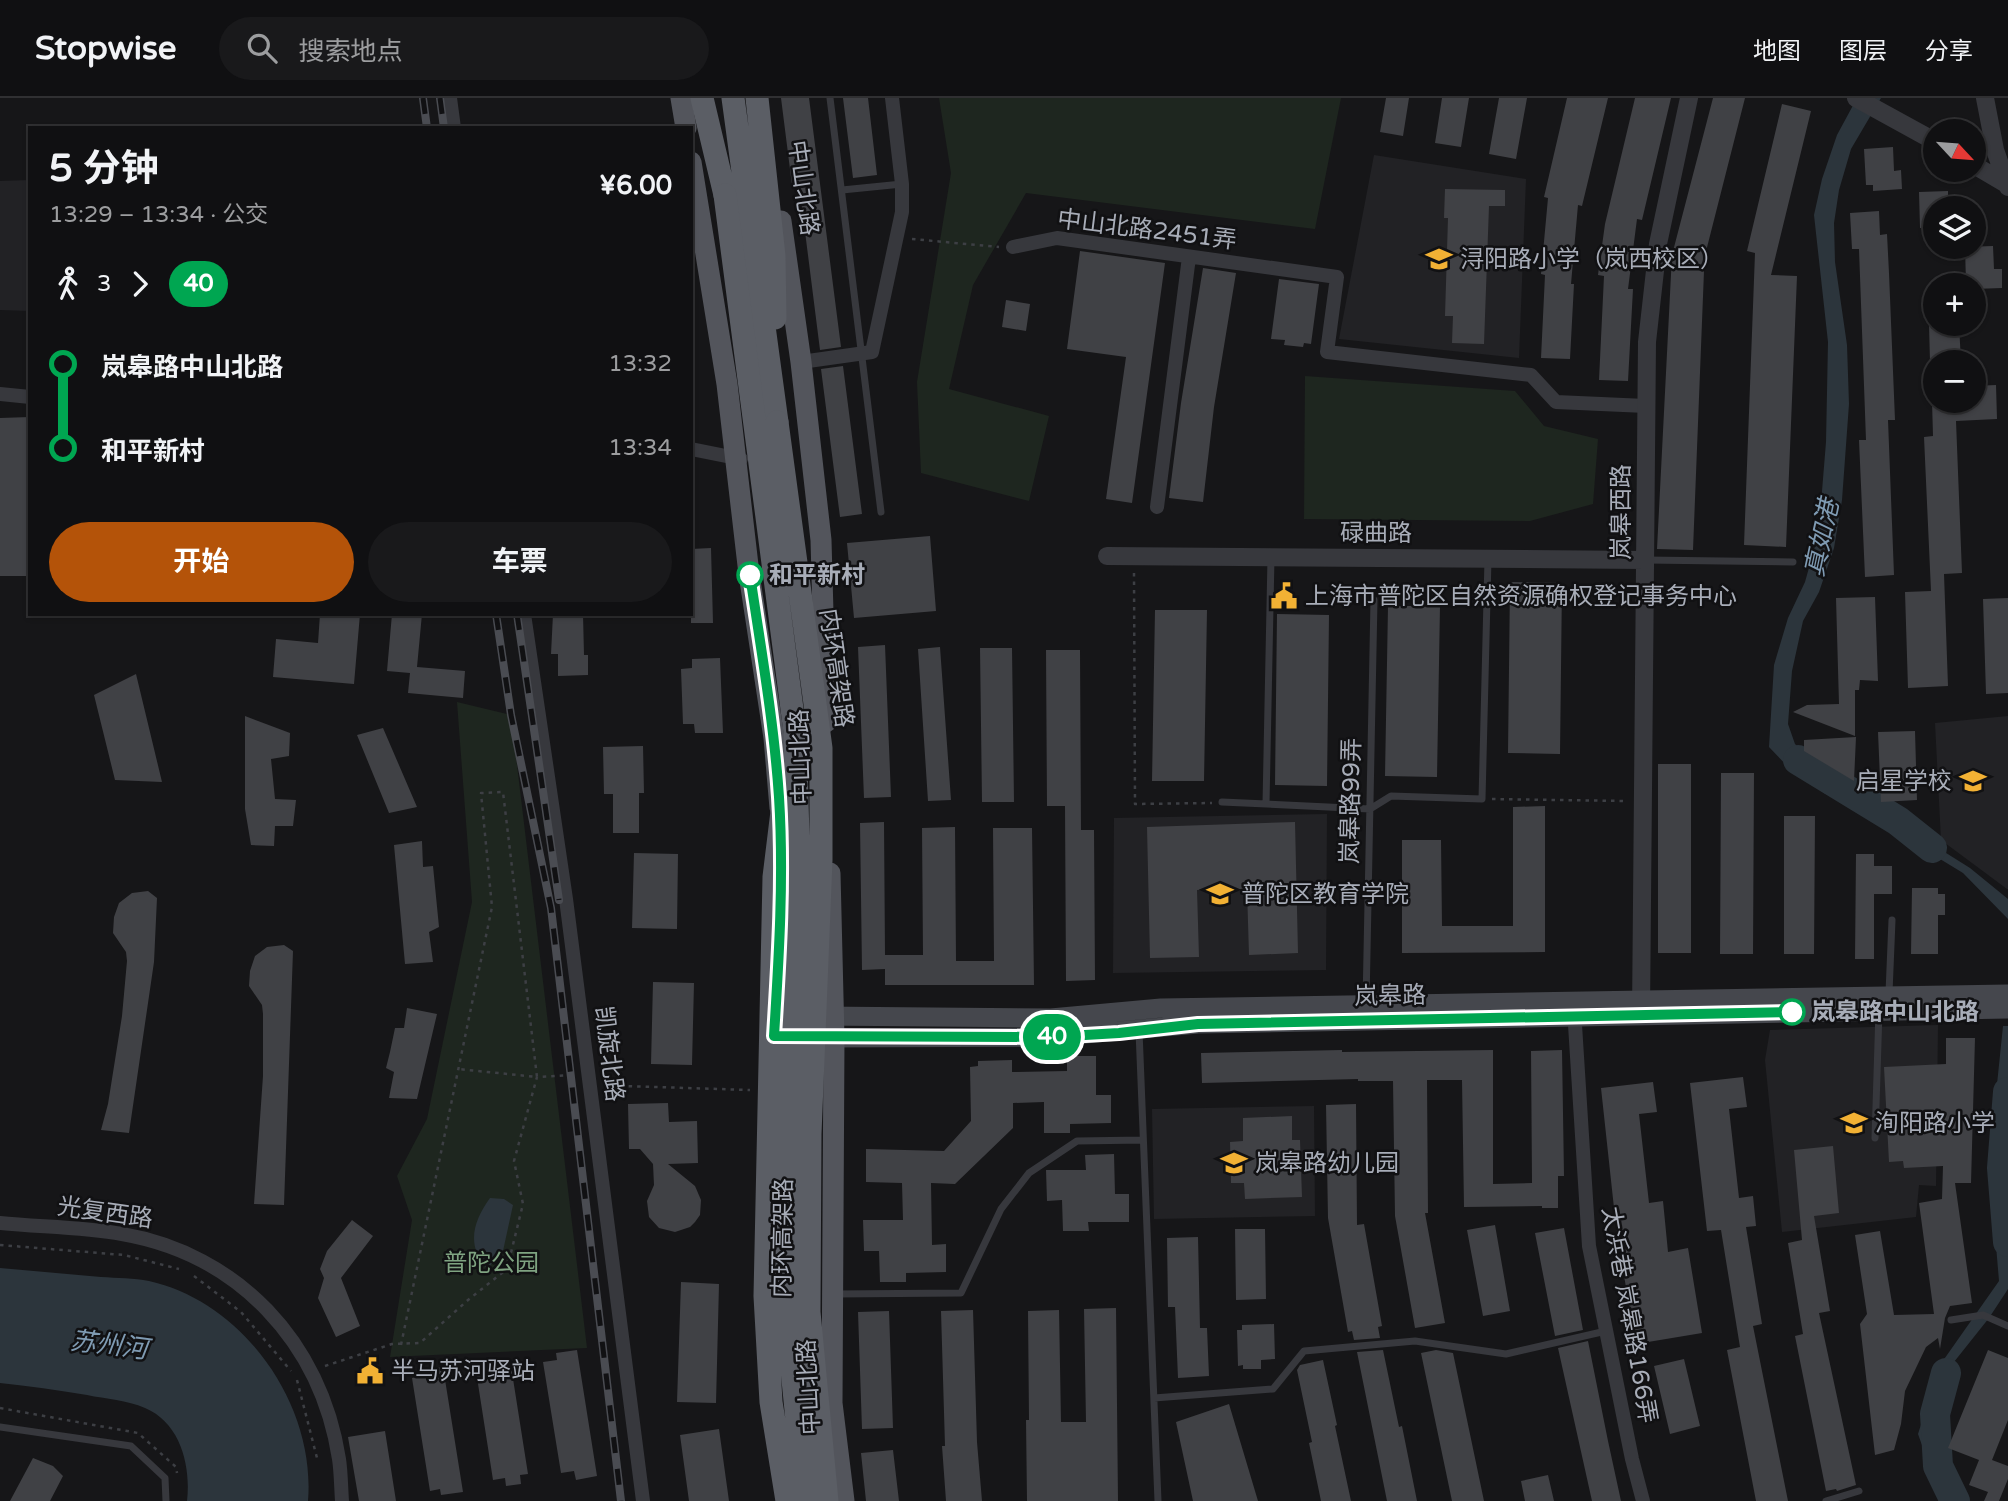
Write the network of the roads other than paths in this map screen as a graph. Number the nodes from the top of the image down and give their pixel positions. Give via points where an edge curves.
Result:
1 (450, 98) edge
2 (681, 98) edge
3 (702, 98) edge
4 (713, 98) edge
5 (733, 98) edge
6 (757, 98) edge
7 (764, 98) edge
8 (830, 98) edge
9 (892, 98) edge
10 (1689, 98) edge
11 (1856, 98) edge
12 (1984, 98) edge
13 (454, 126) edge
14 (686, 126) edge
15 (1923, 134) edge
16 (1986, 172) edge
17 (693, 174) edge
18 (902, 184) junction
19 (2008, 186) edge
20 (842, 190) junction
21 (725, 195) junction
22 (1013, 247) road end
23 (1189, 257) junction
24 (862, 354) junction
25 (801, 362) junction
26 (0, 394) edge
27 (28, 397) edge
28 (1646, 406) junction
29 (776, 422) junction
30 (693, 449) edge
31 (737, 458) junction
32 (813, 473) junction
33 (1157, 507) dead end
34 (881, 512) dead end
35 (1107, 556) dead end
36 (1271, 557) junction
37 (1488, 558) junction
38 (1645, 560) junction
39 (1793, 562) dead end
40 (1374, 600) dead end
41 (524, 616) edge
42 (795, 732) junction
43 (1222, 802) road end
44 (1266, 804) junction
45 (1370, 809) junction
46 (1892, 920) dead end
47 (2008, 994) edge
48 (1884, 1003) junction
49 (1366, 1004) junction
50 (1641, 1007) junction
51 (1574, 1008) junction
52 (2008, 1009) edge
53 (774, 1026) junction
54 (834, 1027) junction
55 (1139, 1030) junction
56 (1875, 1138) dead end
57 (1143, 1140) junction
58 (0, 1223) edge
59 (832, 1294) junction
60 (1951, 1320) dead end
61 (2008, 1326) edge
62 (1606, 1331) junction
63 (1154, 1398) junction
64 (0, 1427) edge
65 (1859, 1491) dead end
66 (166, 1501) edge
67 (342, 1501) edge
68 (643, 1501) edge
69 (776, 1501) edge
70 (787, 1501) edge
71 (805, 1501) edge
72 (827, 1501) edge
73 (844, 1501) edge
74 (1158, 1501) edge
75 (1643, 1501) edge
76 (1826, 1501) edge

1 - 13 street
2 - 14 main road
3 - 21 highway
4 - 21 highway, 内环高架路
5 - 29 highway, 内环高架路
6 - 29 highway via 774,256
7 - 25 main road, 中山北路
8 - 20 lane
9 - 18 street
10 - 28 street, 岚皋西路 via 1652,283
11 - 15 street
12 - 19 street
16 - 19 street
17 - 31 main road, 中山北路
18 - 20 lane
18 - 24 street via 898,238 872,352
20 - 24 lane
21 - 42 highway, 内环高架路, bridge
22 - 23 street, 中山北路2451弄 via 1057,239
23 - 28 street, 中山北路2451弄 via 1337,277 1327,352 1531,375 1556,402
23 - 33 street
24 - 25 street
24 - 34 lane
25 - 32 main road, 中山北路
26 - 27 street
28 - 38 street, 岚皋西路
29 - 72 highway, 内环高架路, bridge via 821,748 809,1312
30 - 31 street
31 - 32 street
31 - 53 main road, 中山北路 via 779,797 782,861
32 - 54 main road, 中山北路 via 821,540
35 - 36 street, 碌曲路
36 - 37 street, 碌曲路
36 - 44 lane
37 - 38 street, 碌曲路
37 - 45 lane via 1482,799 1391,796
38 - 39 lane
38 - 50 street, 岚皋西路
40 - 45 lane, 岚皋路99弄
41 - 68 street, 凯旋北路 via 566,899
42 - 70 highway, bridge via 774,877 765,1296 771,1402
42 - 71 highway, 内环高架路, bridge via 799,871 787,1319
43 - 44 lane
44 - 45 lane
45 - 49 lane, 岚皋路99弄
46 - 48 lane
47 - 48 main road, 岚皋路
48 - 50 main road, 岚皋路
48 - 52 main road, 岚皋路
48 - 56 lane
49 - 51 main road, 岚皋路
49 - 54 main road, 岚皋路 via 1161,1008 1051,1018
50 - 51 main road, 岚皋路
51 - 55 main road, 岚皋路
51 - 62 street, 太浜巷 岚皋路166弄 via 1588,1236
53 - 54 main road, 岚皋路
53 - 69 main road, 中山北路 via 770,1201
54 - 55 main road, 岚皋路 via 1051,1037
54 - 59 main road, 中山北路
55 - 57 lane
57 - 59 lane via 1077,1141 1030,1173 1001,1209 961,1293
57 - 63 lane
58 - 67 street, 光复西路 via 122,1234 156,1242 239,1282 270,1310 310,1371 339,1458
59 - 73 main road, 中山北路 via 832,1403
60 - 61 lane via 1983,1315
62 - 63 lane via 1506,1354 1415,1341 1304,1351 1273,1389
62 - 75 street, 太浜巷 岚皋路166弄
63 - 74 lane
64 - 66 lane via 131,1446 164,1478
65 - 76 lane

